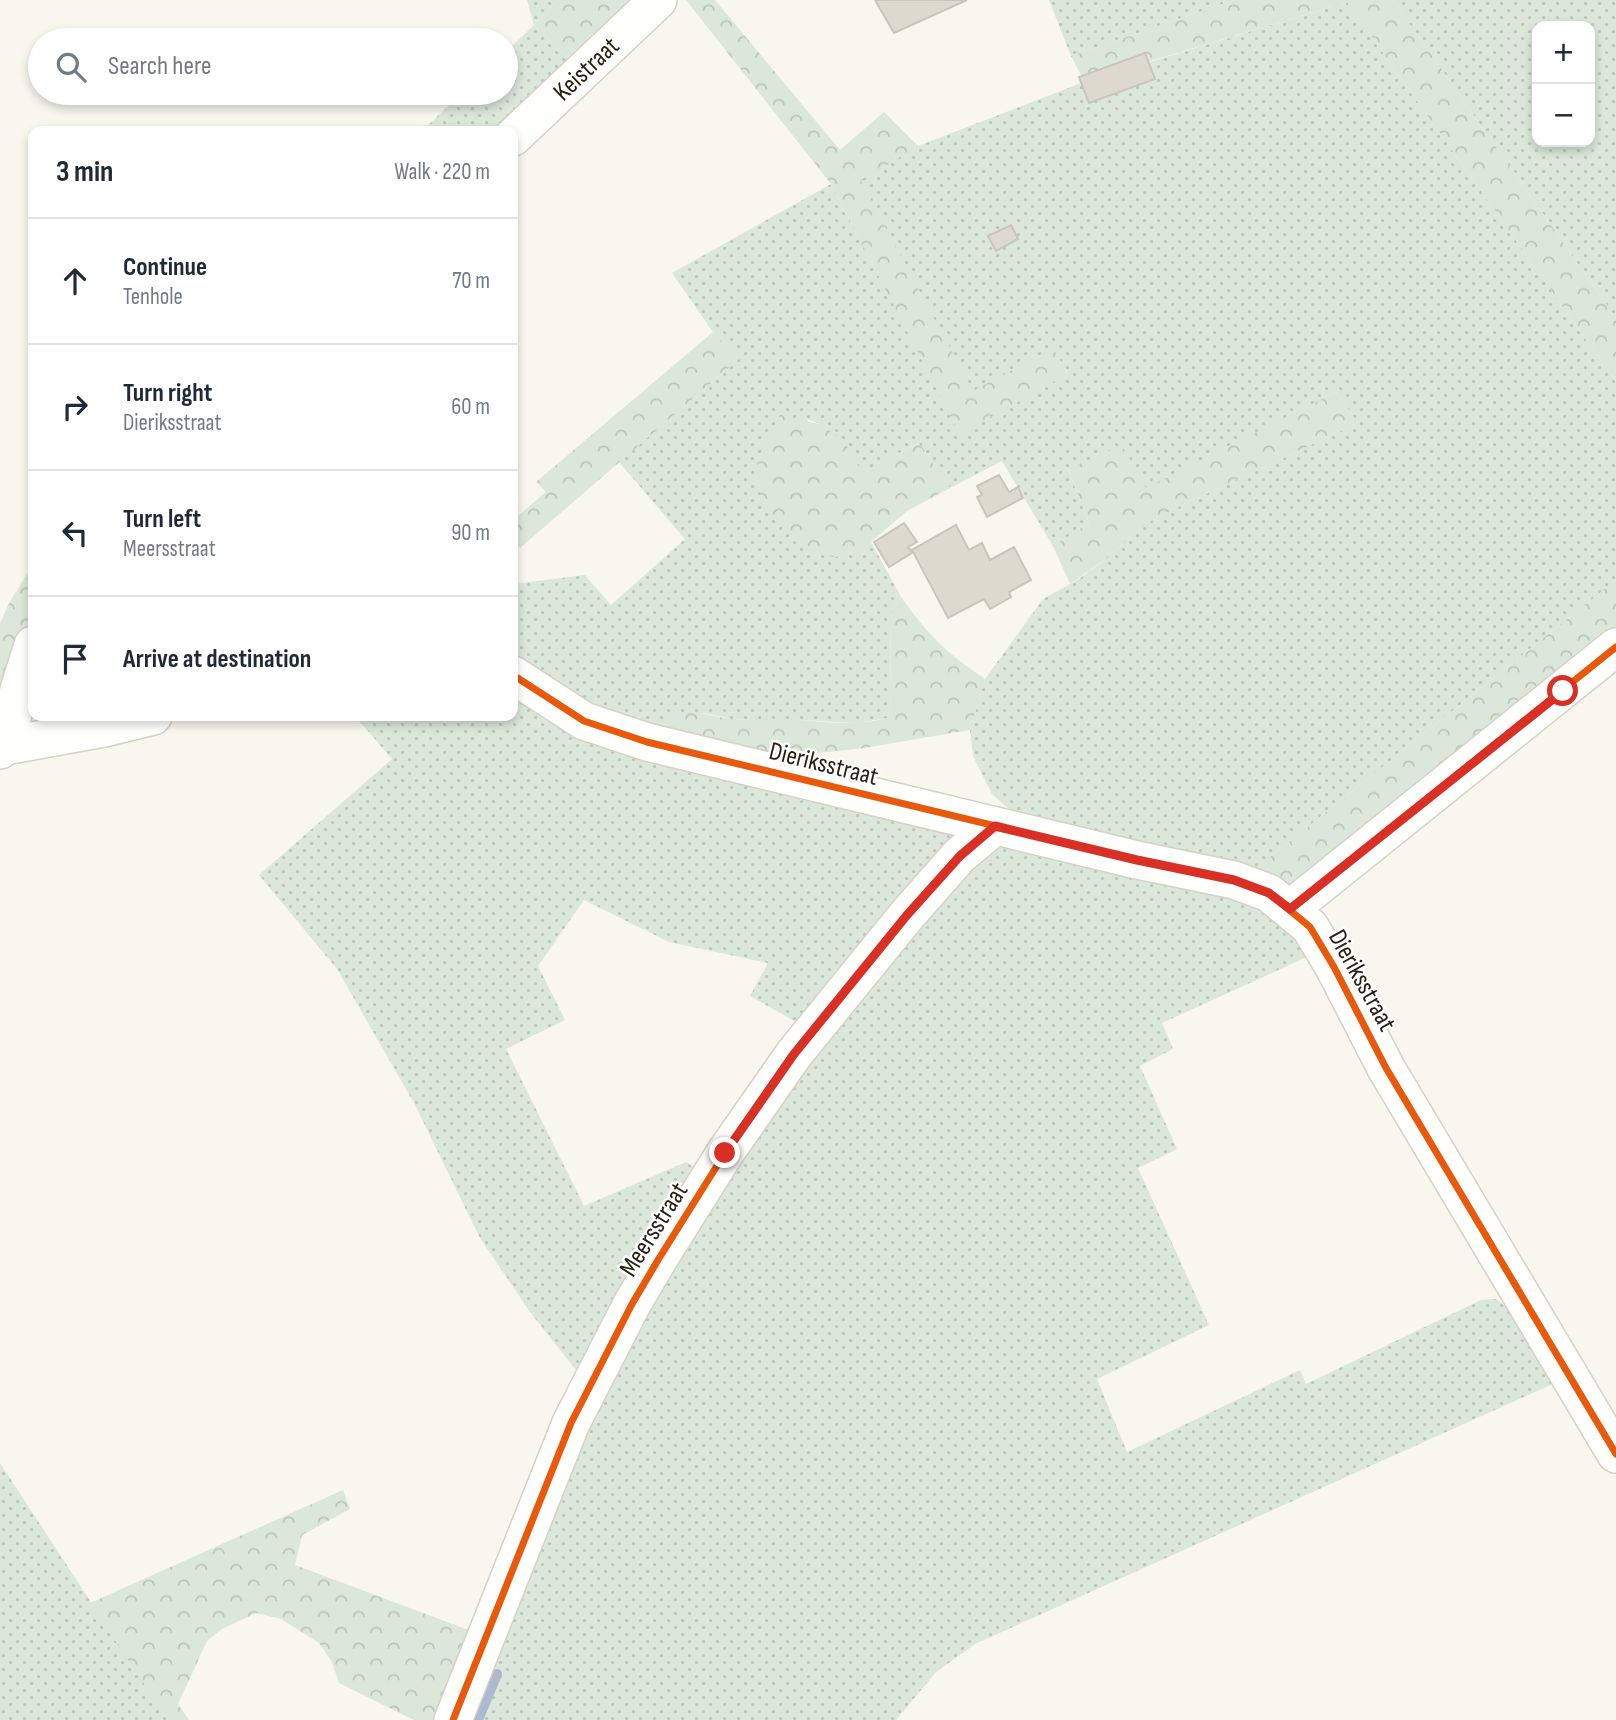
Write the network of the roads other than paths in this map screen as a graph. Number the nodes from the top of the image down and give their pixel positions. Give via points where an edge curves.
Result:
1 (658, 0) edge
2 (518, 132) edge
3 (1616, 647) edge
4 (28, 661) edge
5 (518, 678) edge
6 (133, 721) edge
7 (3, 748) edge
8 (995, 826) junction
9 (1290, 909) junction
10 (1616, 1454) edge
11 (453, 1720) edge

1 - 2 street, Keistraat
3 - 9 street
4 - 7 street
5 - 8 street, Dieriksstraat via 584,721 621,734
6 - 7 street
8 - 9 street, Dieriksstraat via 1234,880 1269,893
8 - 11 street, Meersstraat via 960,856 907,915 794,1054 658,1260 571,1423
9 - 10 street, Dieriksstraat via 1310,928 1334,967 1386,1068

